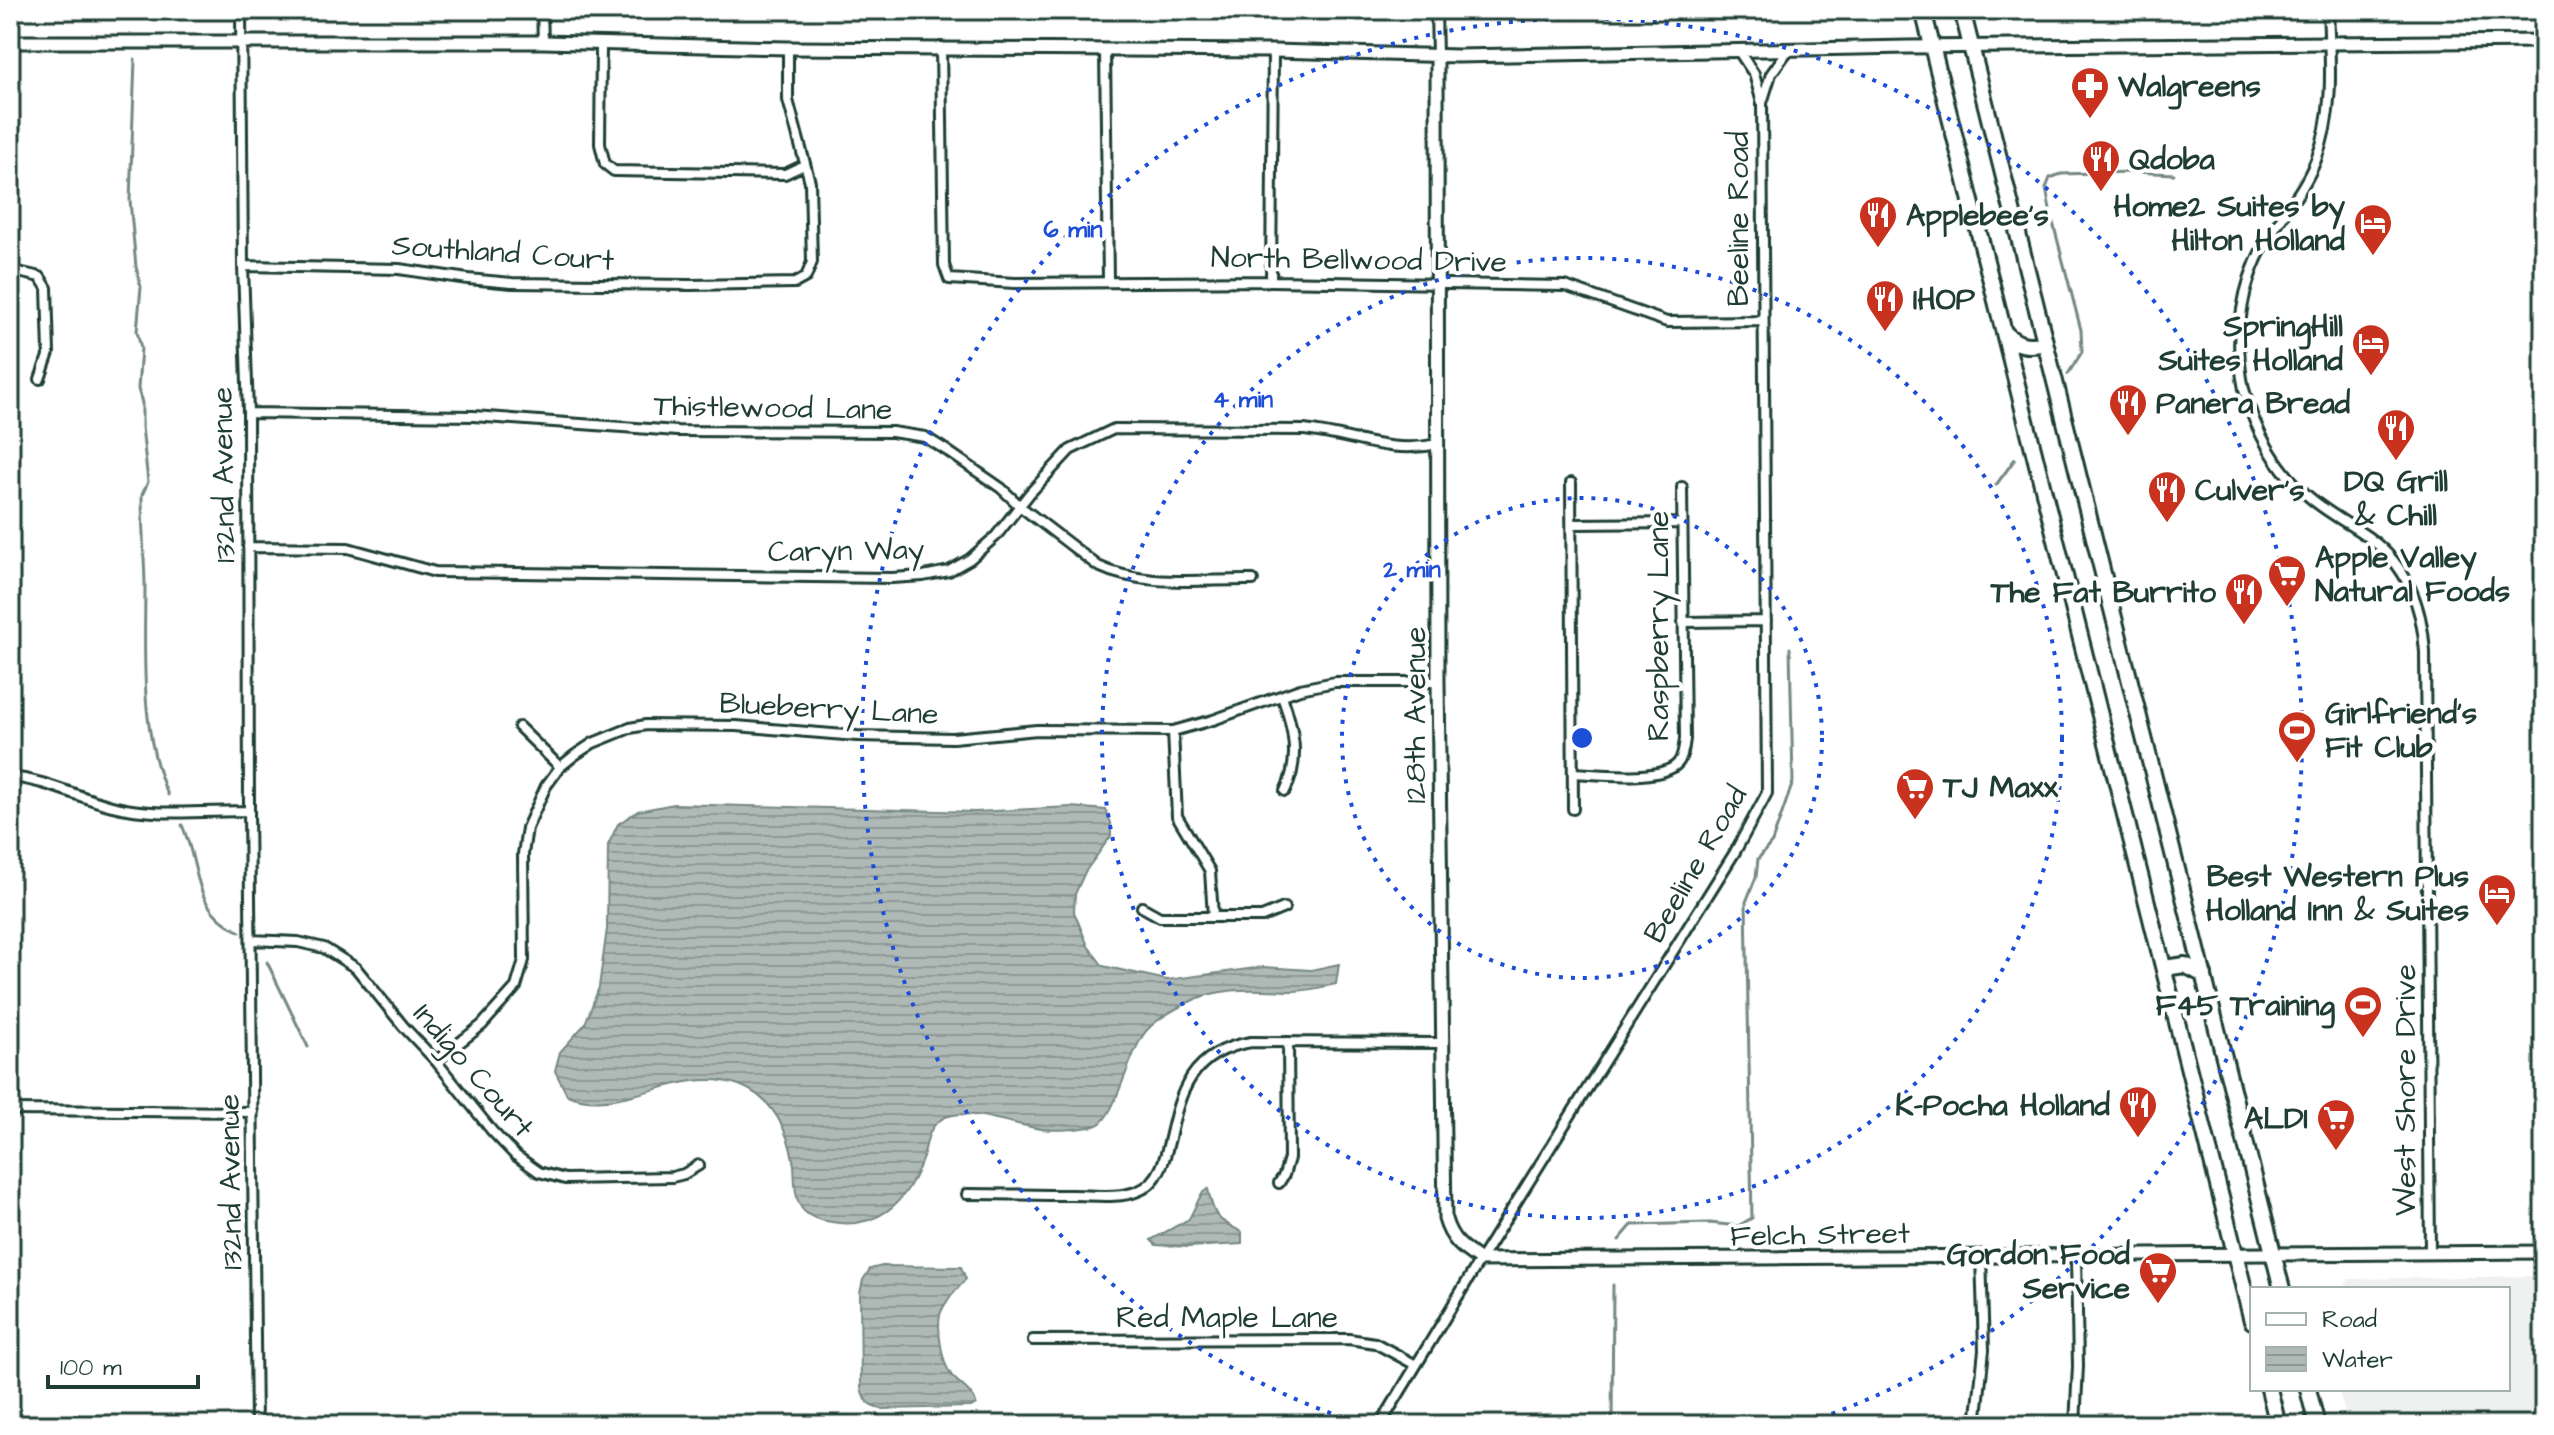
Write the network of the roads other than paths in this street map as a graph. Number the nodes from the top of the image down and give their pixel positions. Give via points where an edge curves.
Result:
1 (241, 10) edge
2 (542, 10) edge
3 (1436, 10) edge
4 (1923, 10) edge
5 (1962, 10) edge
6 (2328, 10) edge
7 (2544, 41) edge
8 (10, 42) edge
9 (242, 42) junction
10 (543, 42) junction
11 (2330, 42) junction
12 (601, 45) junction
13 (941, 47) junction
14 (1933, 47) junction
15 (1971, 47) junction
16 (788, 48) junction
17 (1789, 49) junction
18 (1738, 50) junction
19 (1105, 51) junction
20 (1273, 51) junction
21 (1437, 56) junction
22 (1762, 103) junction
23 (804, 165) junction
24 (243, 266) junction
25 (10, 270) edge
26 (1108, 281) junction
27 (1271, 281) junction
28 (1438, 284) junction
29 (1763, 321) junction
30 (2005, 333) junction
31 (2045, 343) junction
32 (40, 379) dead end
33 (248, 413) junction
34 (1438, 444) junction
35 (1571, 483) dead end
36 (1682, 487) dead end
37 (1021, 507) junction
38 (1682, 523) junction
39 (1572, 524) junction
40 (248, 547) junction
41 (1253, 580) dead end
42 (1766, 621) junction
43 (1683, 622) junction
44 (1438, 682) junction
45 (1282, 696) junction
46 (519, 727) dead end
47 (1173, 731) junction
48 (560, 767) junction
49 (1573, 773) junction
50 (10, 777) edge
51 (1285, 791) dead end
52 (1573, 809) dead end
53 (249, 811) junction
54 (1142, 907) dead end
55 (1284, 908) dead end
56 (1213, 916) junction
57 (251, 940) junction
58 (2164, 968) junction
59 (2204, 975) junction
60 (1288, 1042) junction
61 (1442, 1043) junction
62 (436, 1061) junction
63 (10, 1110) edge
64 (253, 1112) junction
65 (699, 1165) dead end
66 (1279, 1183) dead end
67 (967, 1194) dead end
68 (2544, 1252) edge
69 (2430, 1253) junction
70 (2274, 1254) junction
71 (2235, 1255) junction
72 (1981, 1256) junction
73 (2076, 1256) junction
74 (1480, 1260) junction
75 (2282, 1287) edge
76 (2250, 1313) edge
77 (1033, 1340) dead end
78 (1416, 1365) junction
79 (2270, 1391) edge
80 (2308, 1391) edge
81 (256, 1425) edge
82 (1380, 1425) edge
83 (1976, 1425) edge
84 (2075, 1425) edge
85 (2278, 1425) edge
86 (2317, 1425) edge

1 - 9 street, 132nd Avenue
2 - 10 street
3 - 21 street, 128th Avenue
4 - 14 highway
5 - 15 highway
6 - 11 street, West Shore Drive
7 - 11 main road
8 - 9 main road
9 - 10 main road
9 - 24 street, 132nd Avenue
10 - 12 main road
11 - 15 main road
11 - 69 street, West Shore Drive via 2330,99 2320,149 2253,270 2243,303 2239,354 2253,418 2282,469 2312,500 2389,556 2412,590 2422,618
12 - 16 main road
12 - 23 street via 600,144 605,164 614,171 785,174
13 - 16 main road
13 - 19 main road
13 - 26 street, North Bellwood Drive via 944,265 949,279
14 - 15 main road
14 - 17 main road
14 - 30 highway
15 - 31 highway
16 - 23 street via 788,100
17 - 18 main road
17 - 22 street, Beeline Road via 1771,74
18 - 21 main road
18 - 22 street, Beeline Road via 1754,74
19 - 20 main road
19 - 26 street
20 - 21 main road
20 - 27 street
21 - 28 main road, 128th Avenue
22 - 29 street, Beeline Road
23 - 24 street, Southland Court via 810,182 812,262 806,277 795,283 512,283 399,269
24 - 33 street, 132nd Avenue
25 - 32 street via 40,277 47,288 49,353
26 - 27 street, North Bellwood Drive
27 - 28 street, North Bellwood Drive
28 - 29 street, North Bellwood Drive via 1565,286 1667,322
28 - 34 main road, 128th Avenue
29 - 42 street, Beeline Road
30 - 31 highway via 2019,344
30 - 58 highway
31 - 59 highway
33 - 37 street, Thistlewood Lane via 473,416 677,431 892,432 925,437
33 - 40 street, 132nd Avenue
34 - 37 street, Caryn Way via 1401,449 1304,430 1114,429 1070,450
34 - 44 main road, 128th Avenue
35 - 39 street
36 - 38 street, Raspberry Lane
37 - 40 street, Caryn Way via 996,536 949,571 892,578 435,572 348,548
37 - 41 street, Thistlewood Lane via 1112,573
38 - 39 street
38 - 43 street, Raspberry Lane
39 - 49 street
40 - 53 street, 132nd Avenue
42 - 43 street
42 - 74 street, Beeline Road via 1767,793
43 - 49 street, Raspberry Lane via 1685,739 1677,764 1651,774
44 - 45 street, Blueberry Lane via 1335,682
44 - 61 main road, 128th Avenue
45 - 47 street, Blueberry Lane
45 - 51 street via 1292,724 1294,767
46 - 48 street
47 - 48 street, Blueberry Lane via 1037,730 953,738 646,725 593,743
47 - 56 street via 1177,816 1210,871
48 - 62 street, Blueberry Lane via 527,828 524,960 516,987 482,1025
49 - 52 street
50 - 53 street via 134,810
53 - 57 street, 132nd Avenue
54 - 56 street via 1160,917
55 - 56 street via 1262,917
57 - 62 street, Indigo Court via 324,948 356,968
57 - 64 street, 132nd Avenue
58 - 59 highway via 2185,965
58 - 71 highway
59 - 70 highway
60 - 61 street
60 - 66 street via 1289,1158
60 - 67 street via 1238,1044 1202,1065 1182,1093 1160,1173 1136,1192
61 - 74 main road, 128th Avenue via 1445,1219 1457,1245
62 - 65 street, Indigo Court via 492,1131 539,1172 565,1179 672,1177
63 - 64 street
64 - 81 street, 132nd Avenue
68 - 69 main road, Felch Street
69 - 70 main road, Felch Street
70 - 71 main road, Felch Street
70 - 75 highway
71 - 73 main road, Felch Street
71 - 76 highway
72 - 73 main road, Felch Street
72 - 74 main road, Felch Street
72 - 83 street via 1984,1350
73 - 84 street
74 - 78 street, Beeline Road
77 - 78 street, Red Maple Lane via 1349,1339 1375,1343
78 - 82 street, Beeline Road
79 - 85 highway
80 - 86 highway

